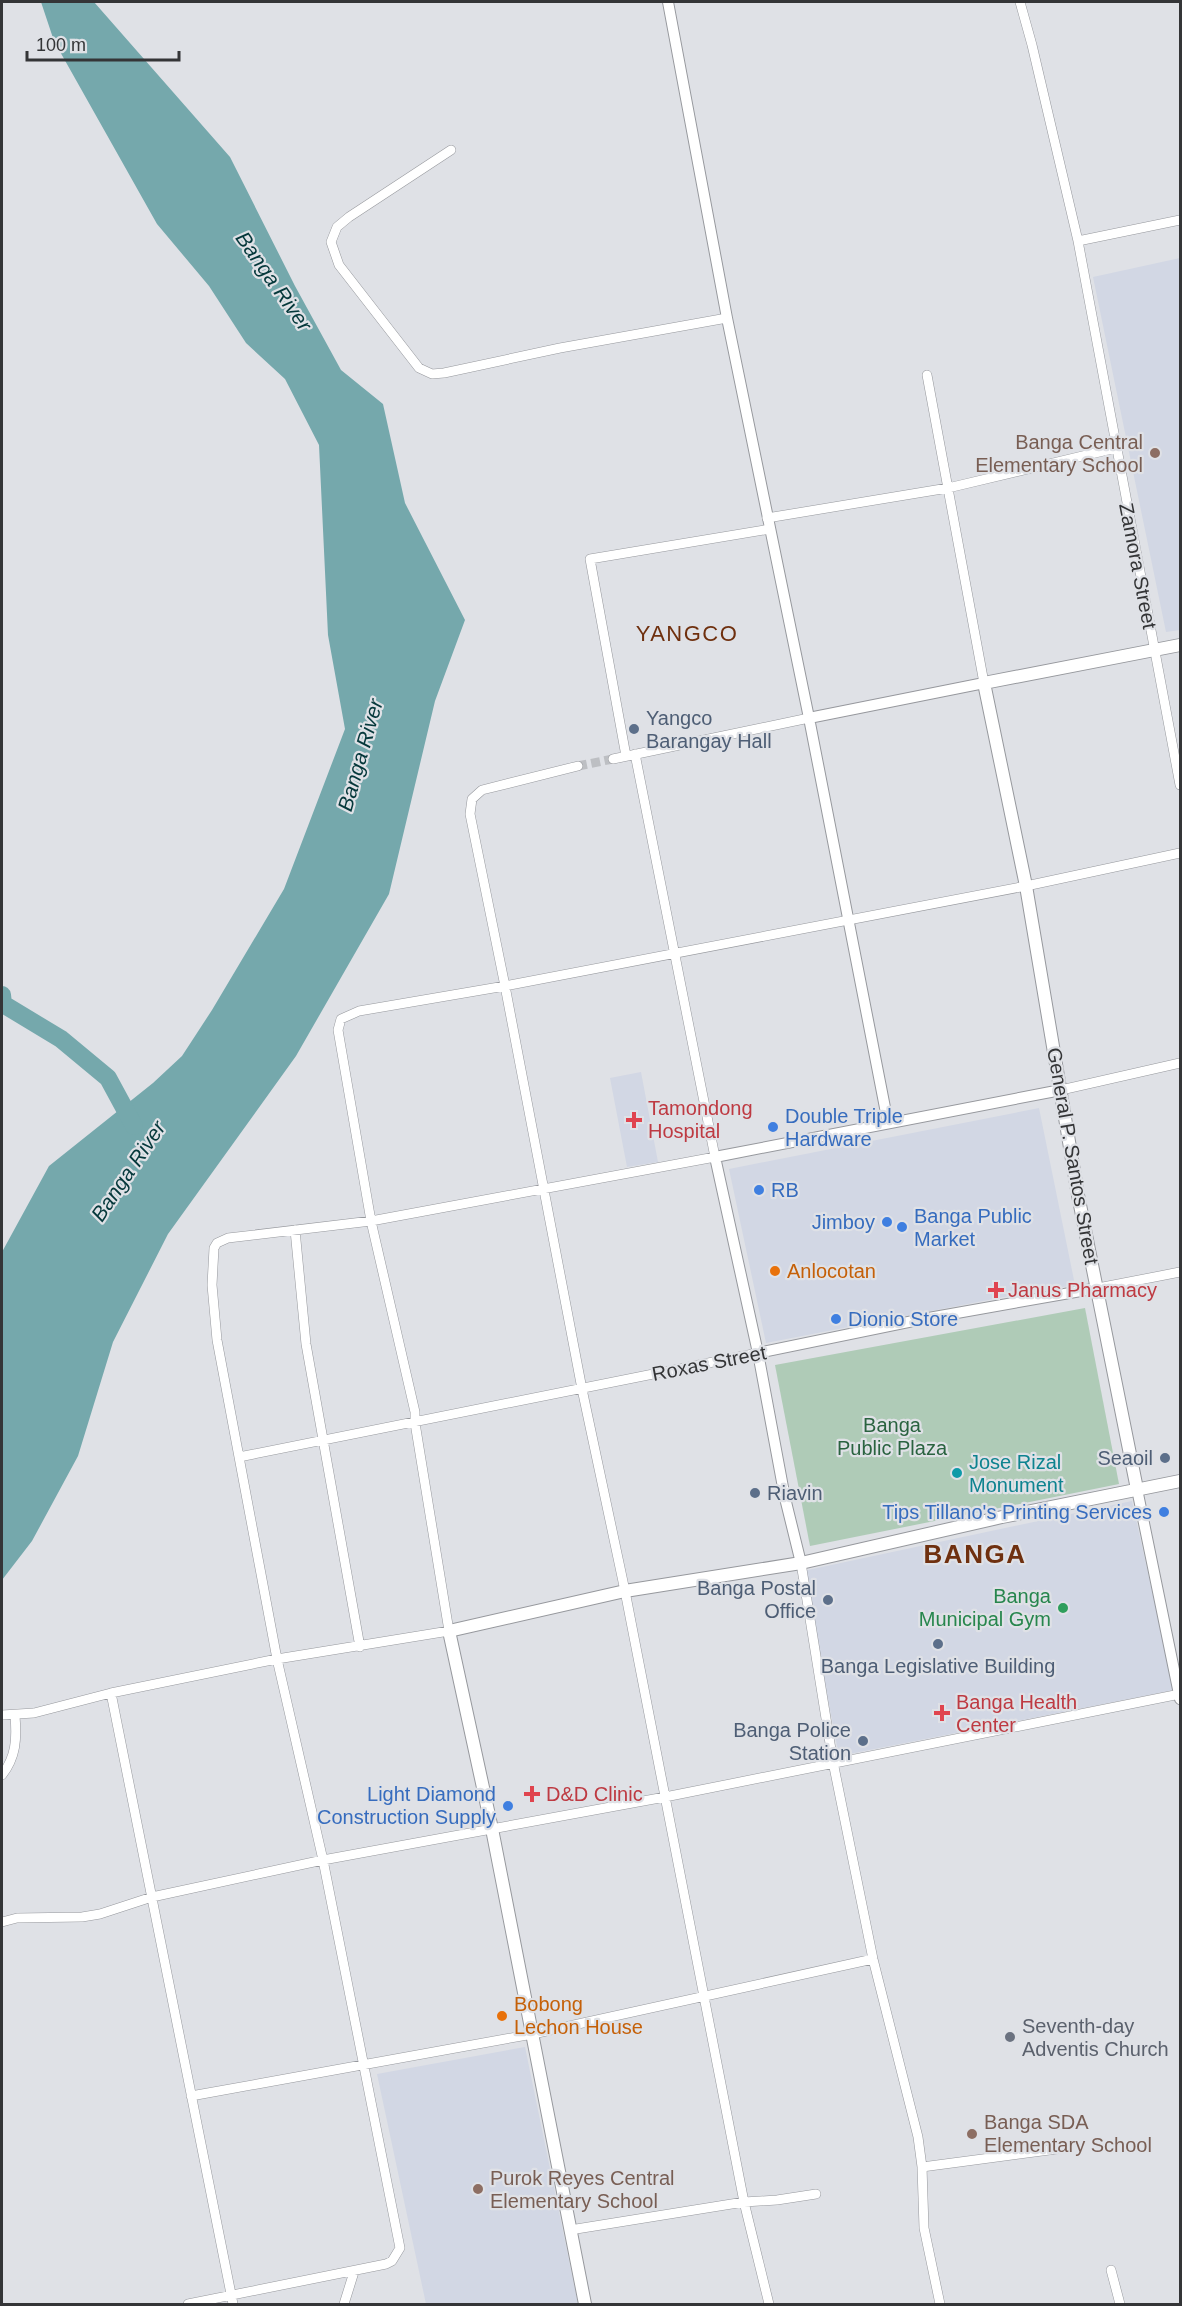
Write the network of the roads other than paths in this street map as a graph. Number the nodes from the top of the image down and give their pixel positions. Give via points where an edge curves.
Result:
1 (668, 2) edge
2 (1020, 2) edge
3 (451, 150) dead end
4 (1180, 220) edge
5 (1078, 241) junction
6 (727, 318) junction
7 (927, 375) dead end
8 (1116, 448) junction
9 (948, 488) junction
10 (767, 518) junction
11 (770, 530) junction
12 (1180, 645) edge
13 (1154, 650) junction
14 (984, 683) junction
15 (809, 718) junction
16 (630, 755) junction
17 (613, 759) tunnel mouth
18 (578, 766) tunnel mouth
19 (1180, 785) edge
20 (1180, 853) edge
21 (1026, 886) junction
22 (848, 919) junction
23 (673, 953) junction
24 (505, 986) junction
25 (1180, 1064) edge
26 (1060, 1090) junction
27 (888, 1123) junction
28 (715, 1156) junction
29 (543, 1188) junction
30 (371, 1221) junction
31 (295, 1230) junction
32 (1180, 1272) edge
33 (1098, 1288) junction
34 (758, 1353) junction
35 (582, 1389) junction
36 (415, 1423) junction
37 (322, 1439) junction
38 (238, 1456) junction
39 (1180, 1481) edge
40 (1137, 1489) junction
41 (801, 1563) junction
42 (626, 1591) junction
43 (449, 1631) junction
44 (360, 1647) junction
45 (277, 1659) junction
46 (111, 1693) junction
47 (1180, 1696) edge
48 (2, 1715) edge
49 (15, 1716) junction
50 (833, 1762) junction
51 (2, 1775) edge
52 (665, 1797) junction
53 (492, 1829) junction
54 (323, 1860) junction
55 (152, 1897) junction
56 (2, 1922) edge
57 (873, 1959) junction
58 (703, 1997) junction
59 (533, 2034) junction
60 (364, 2065) junction
61 (191, 2096) junction
62 (1058, 2149) dead end
63 (922, 2167) junction
64 (816, 2194) dead end
65 (744, 2202) junction
66 (570, 2230) junction
67 (1111, 2270) dead end
68 (354, 2272) junction
69 (232, 2300) edge
70 (188, 2304) edge
71 (344, 2304) edge
72 (585, 2304) edge
73 (769, 2304) edge
74 (939, 2304) edge
75 (1120, 2304) edge

1 - 6 street
2 - 5 street, Zamora Street
3 - 6 street via 349,217 337,227 331,242 339,265 418,368 432,374 444,373
4 - 5 street
5 - 8 street, Zamora Street
6 - 10 street
7 - 9 street
8 - 9 street
8 - 13 street, Zamora Street
9 - 10 street
9 - 14 street
10 - 11 street
11 - 15 street
11 - 16 street via 590,559
12 - 13 main road
13 - 14 main road
13 - 19 street, Zamora Street
14 - 15 street
14 - 21 main road, General P. Santos Street
15 - 16 street
15 - 22 street
16 - 17 street
16 - 23 street
18 - 24 street via 491,786 476,794 469,806
20 - 21 street
21 - 22 street
21 - 26 main road, General P. Santos Street
22 - 23 street
22 - 27 street
23 - 24 street
23 - 28 street
24 - 29 street
24 - 30 street via 359,1011 339,1022
25 - 26 street
26 - 27 street
26 - 33 main road, General P. Santos Street
27 - 28 street
28 - 29 street
28 - 34 street
29 - 30 street
29 - 35 street
30 - 31 street
30 - 36 street
31 - 37 street via 306,1344
31 - 38 street via 222,1239 212,1254 216,1340
32 - 33 street, Roxas Street
33 - 34 street, Roxas Street
33 - 40 main road, General P. Santos Street
34 - 35 street, Roxas Street
34 - 41 street
35 - 36 street, Roxas Street
35 - 42 street
36 - 37 street, Roxas Street
36 - 43 street
37 - 38 street, Roxas Street
37 - 44 street
38 - 45 street
39 - 40 main road
40 - 41 main road
40 - 47 street, General P. Santos Street
41 - 42 main road
41 - 50 street
42 - 43 main road
42 - 52 street
43 - 44 street
43 - 53 main road
44 - 45 street
45 - 46 street
45 - 54 street
46 - 49 street
46 - 55 street
47 - 50 street
48 - 49 street
49 - 51 street via 14,1756
50 - 52 street
50 - 57 street
52 - 53 street
52 - 58 street
53 - 54 street
53 - 59 main road
54 - 55 street
54 - 60 street
55 - 56 street via 100,1914
55 - 61 street
57 - 58 street
57 - 63 street
58 - 59 street
58 - 65 street
59 - 60 street
59 - 66 main road
60 - 61 street
60 - 68 street via 400,2248 392,2261
61 - 69 street
62 - 63 street
63 - 74 street via 924,2228
64 - 65 street
65 - 66 street
65 - 73 street
66 - 72 main road
67 - 75 street
68 - 69 street
68 - 71 street
69 - 70 street

